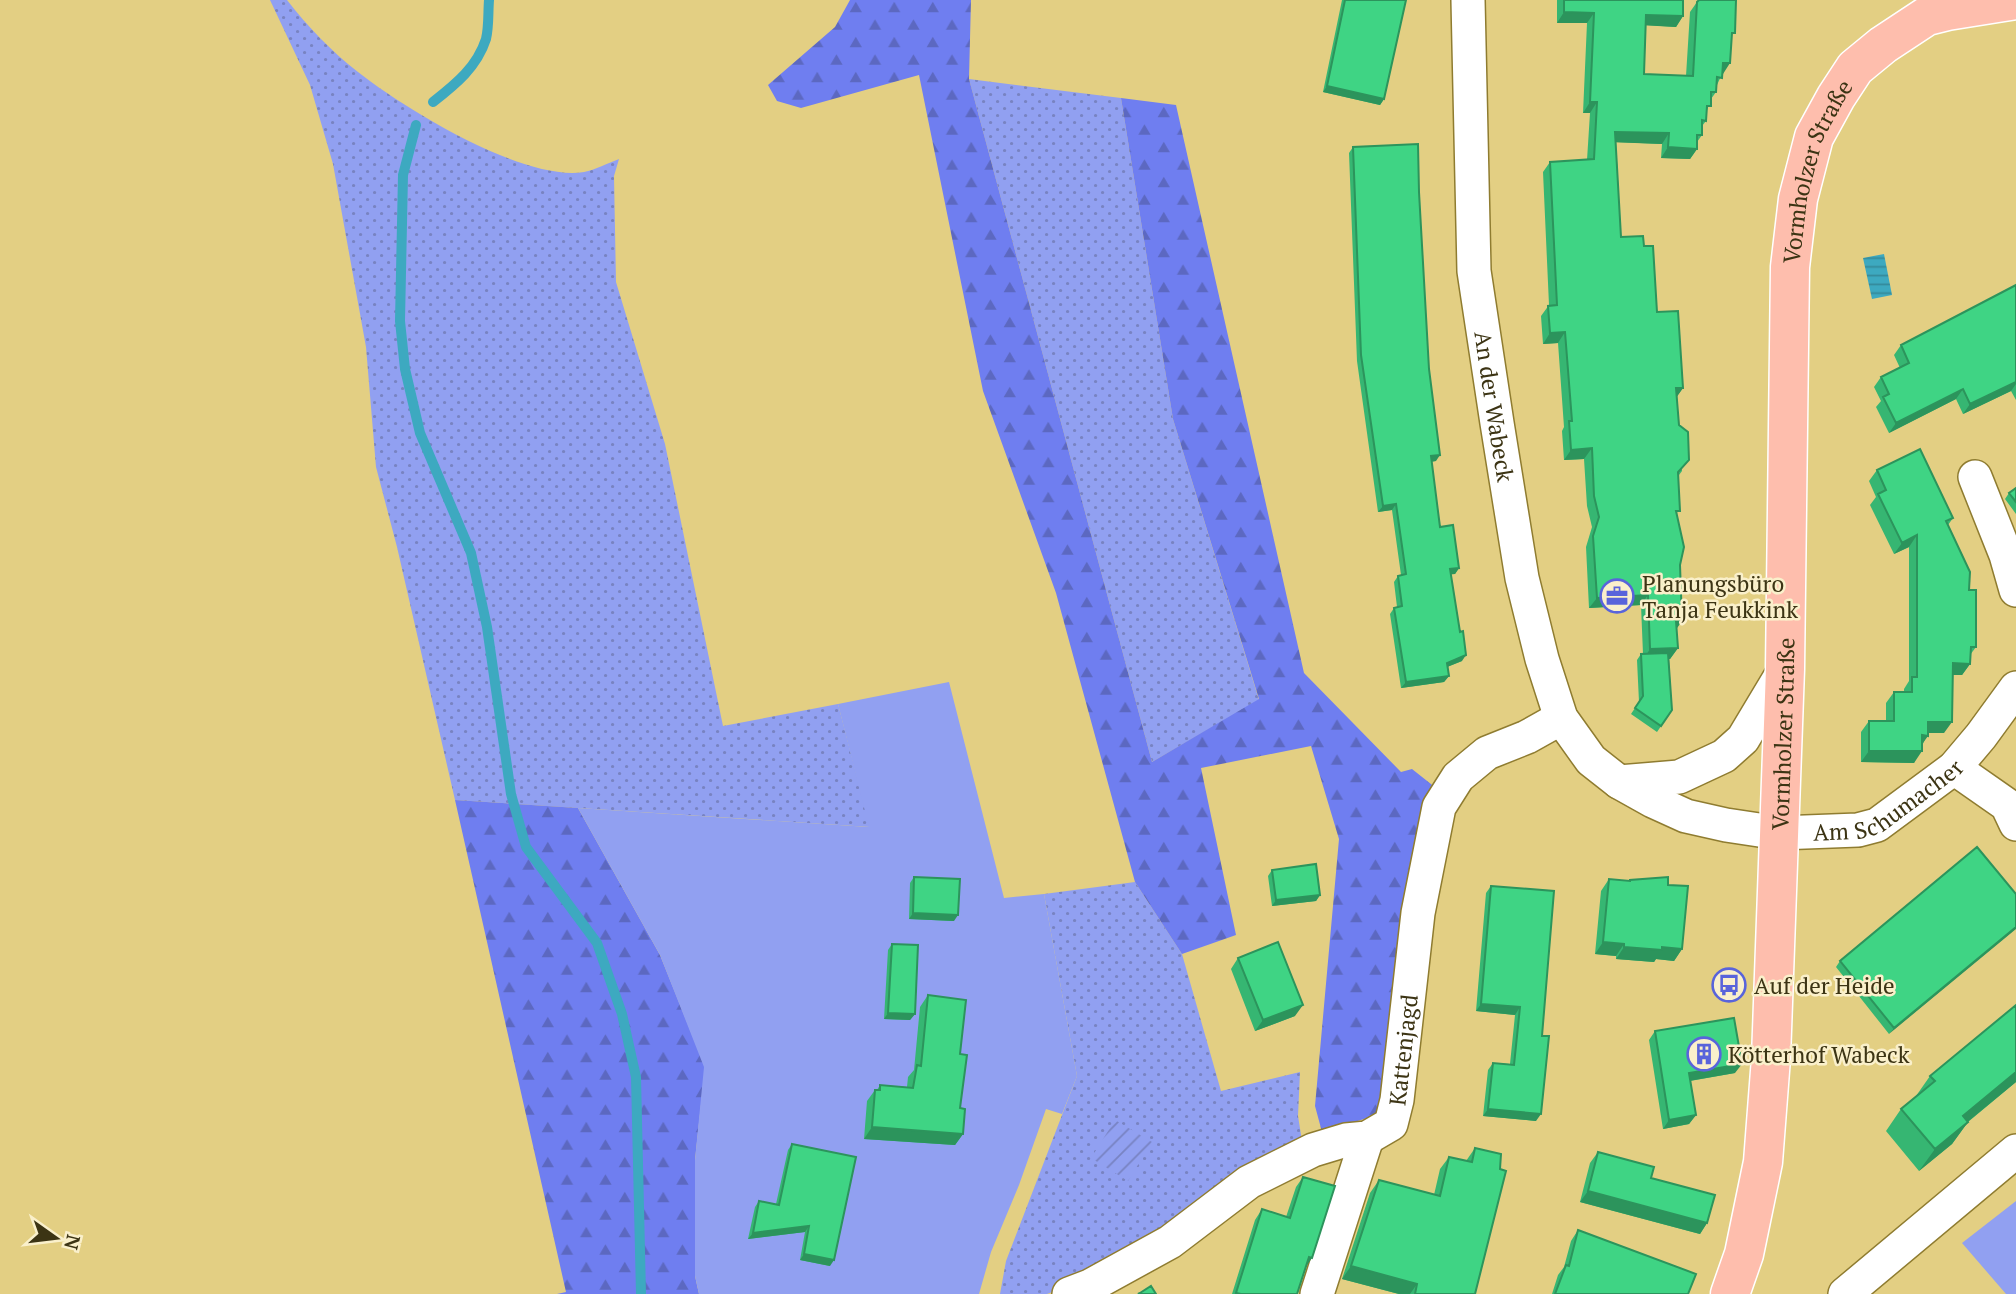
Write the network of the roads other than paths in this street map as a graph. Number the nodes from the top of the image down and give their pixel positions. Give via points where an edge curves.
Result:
1 (1468, 0) edge
2 (2016, 0) edge
3 (1975, 477) dead end
4 (2016, 590) edge
5 (1785, 669) junction
6 (2016, 688) edge
7 (1561, 718) junction
8 (2016, 727) edge
9 (1981, 736) junction
10 (1954, 768) junction
11 (1619, 782) junction
12 (2016, 824) edge
13 (1779, 833) junction
14 (1367, 1138) junction
15 (2016, 1152) edge
16 (1069, 1294) edge
17 (1317, 1294) edge
18 (1730, 1294) edge
19 (1844, 1294) edge

1 - 7 street, An der Wabeck via 1474,271 1522,578
2 - 5 main road, Vormholzer Straße via 1927,16 1883,45 1855,68 1814,138 1798,199 1790,267
3 - 4 street
5 - 11 street via 1743,739 1724,756 1679,777
5 - 13 main road, Vormholzer Straße
6 - 9 street, Am Schumacher
7 - 11 street, An der Wabeck via 1591,760
7 - 14 street, Kattenjagd via 1487,753 1458,778 1439,807 1418,913 1391,1124
8 - 9 street, Am Schumacher
9 - 10 street, Am Schumacher
10 - 12 street via 2007,805
10 - 13 street, Am Schumacher via 1877,825
11 - 13 street, An der Wabeck via 1686,816
13 - 18 main road, Vormholzer Straße via 1763,1162 1744,1254
14 - 16 street, Kattenjagd via 1313,1150 1249,1182 1170,1242
14 - 17 street
15 - 19 street

